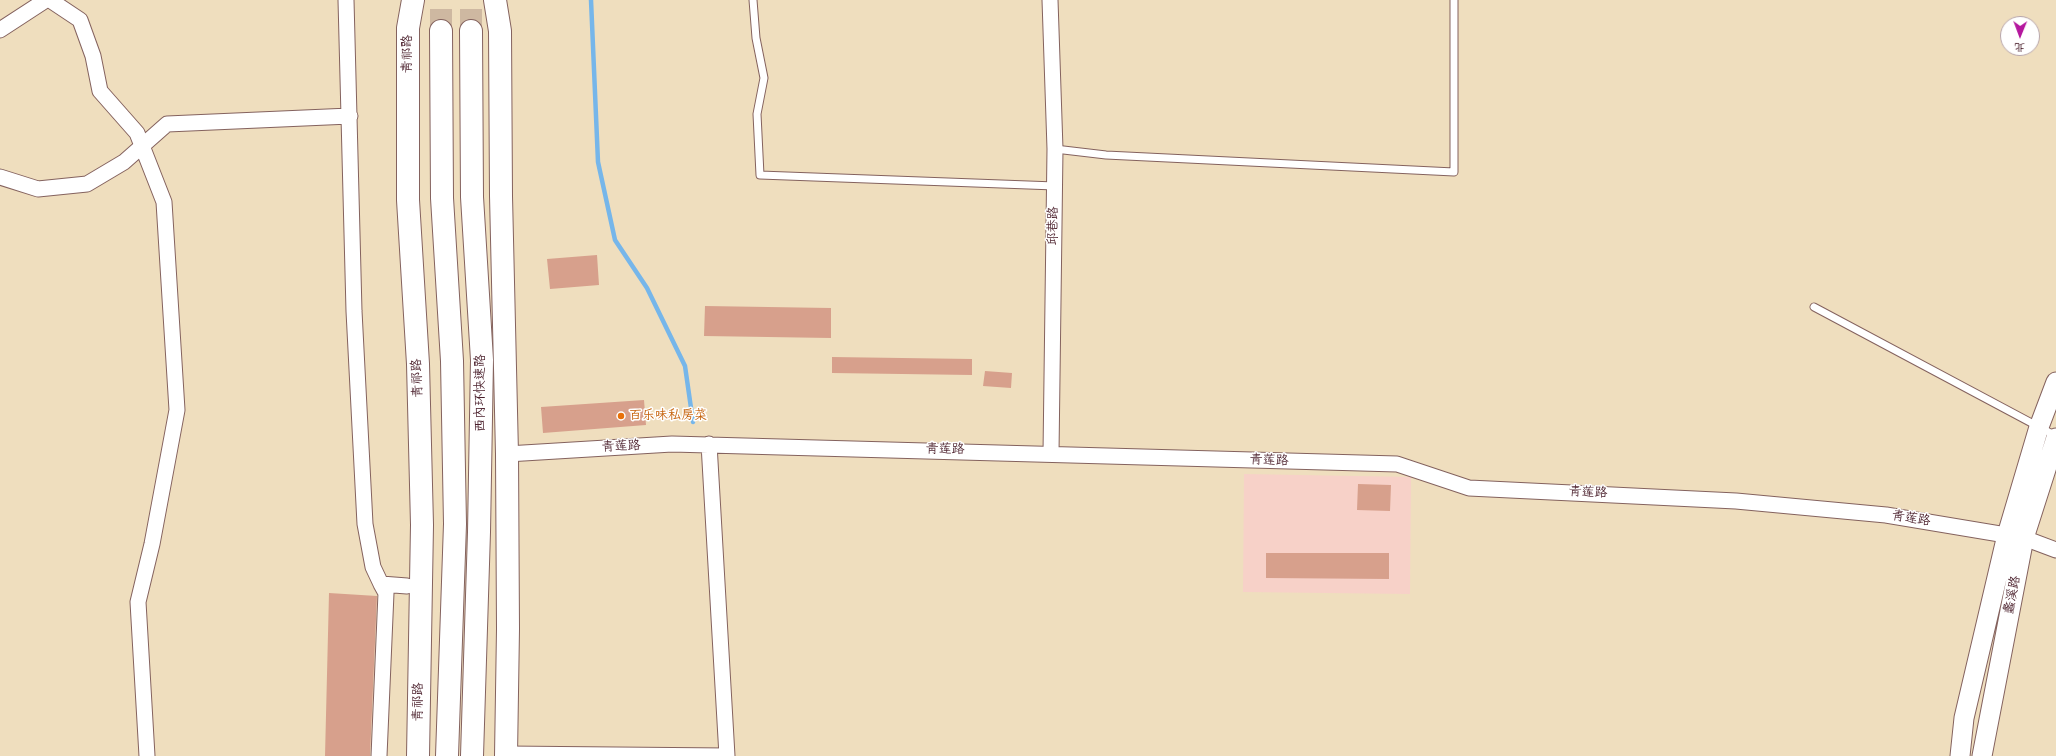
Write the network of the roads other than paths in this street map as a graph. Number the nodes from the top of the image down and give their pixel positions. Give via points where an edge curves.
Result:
1 (46, 0) edge
2 (50, 0) edge
3 (346, 0) edge
4 (413, 0) edge
5 (494, 0) edge
6 (753, 0) edge
7 (1050, 0) edge
8 (1454, 0) edge
9 (0, 30) edge
10 (441, 31) tunnel mouth
11 (471, 31) tunnel mouth
12 (350, 116) junction
13 (142, 146) junction
14 (1055, 149) junction
15 (0, 177) edge
16 (1055, 186) junction
17 (1814, 307) dead end
18 (2056, 382) edge
19 (2039, 427) junction
20 (2056, 437) edge
21 (709, 444) junction
22 (1051, 453) junction
23 (507, 454) junction
24 (2015, 536) junction
25 (2056, 550) edge
26 (381, 584) junction
27 (407, 586) dead end
28 (506, 755) edge
29 (549, 755) edge
30 (147, 756) edge
31 (378, 756) edge
32 (418, 756) edge
33 (447, 756) edge
34 (472, 756) edge
35 (727, 756) edge
36 (1960, 756) edge
37 (1982, 756) edge

1 - 9 street
2 - 13 street via 80,20 93,56 100,91 137,133
3 - 12 street
4 - 32 main road, 青祁路 via 408,28 408,200 418,364 422,525
5 - 23 main road via 500,31
6 - 16 lane via 756,38 764,78 757,114 760,175
7 - 14 street, 邱巷路
8 - 14 lane via 1454,172 1106,155
10 - 33 main road via 442,198 452,361 454,524
11 - 34 main road, 西内环快速路 via 472,197 482,360
12 - 13 street via 167,124
12 - 26 street via 354,311 365,524 373,567
13 - 15 street via 124,162 87,184 38,189
13 - 30 street via 164,202 177,410 152,544 138,602
14 - 16 street, 邱巷路
16 - 22 street, 邱巷路
17 - 19 lane
18 - 19 street
19 - 20 lane
19 - 24 street
20 - 24 street, 蠡溪路
21 - 22 street, 青莲路
21 - 23 street, 青莲路
21 - 35 street
22 - 24 street, 青莲路 via 1397,464 1469,488 1736,501 1886,515
23 - 28 main road
24 - 25 street, 青莲路
24 - 36 street via 1964,718
24 - 37 street, 蠡溪路
26 - 27 street
26 - 31 street via 386,593
28 - 29 street
29 - 35 street

